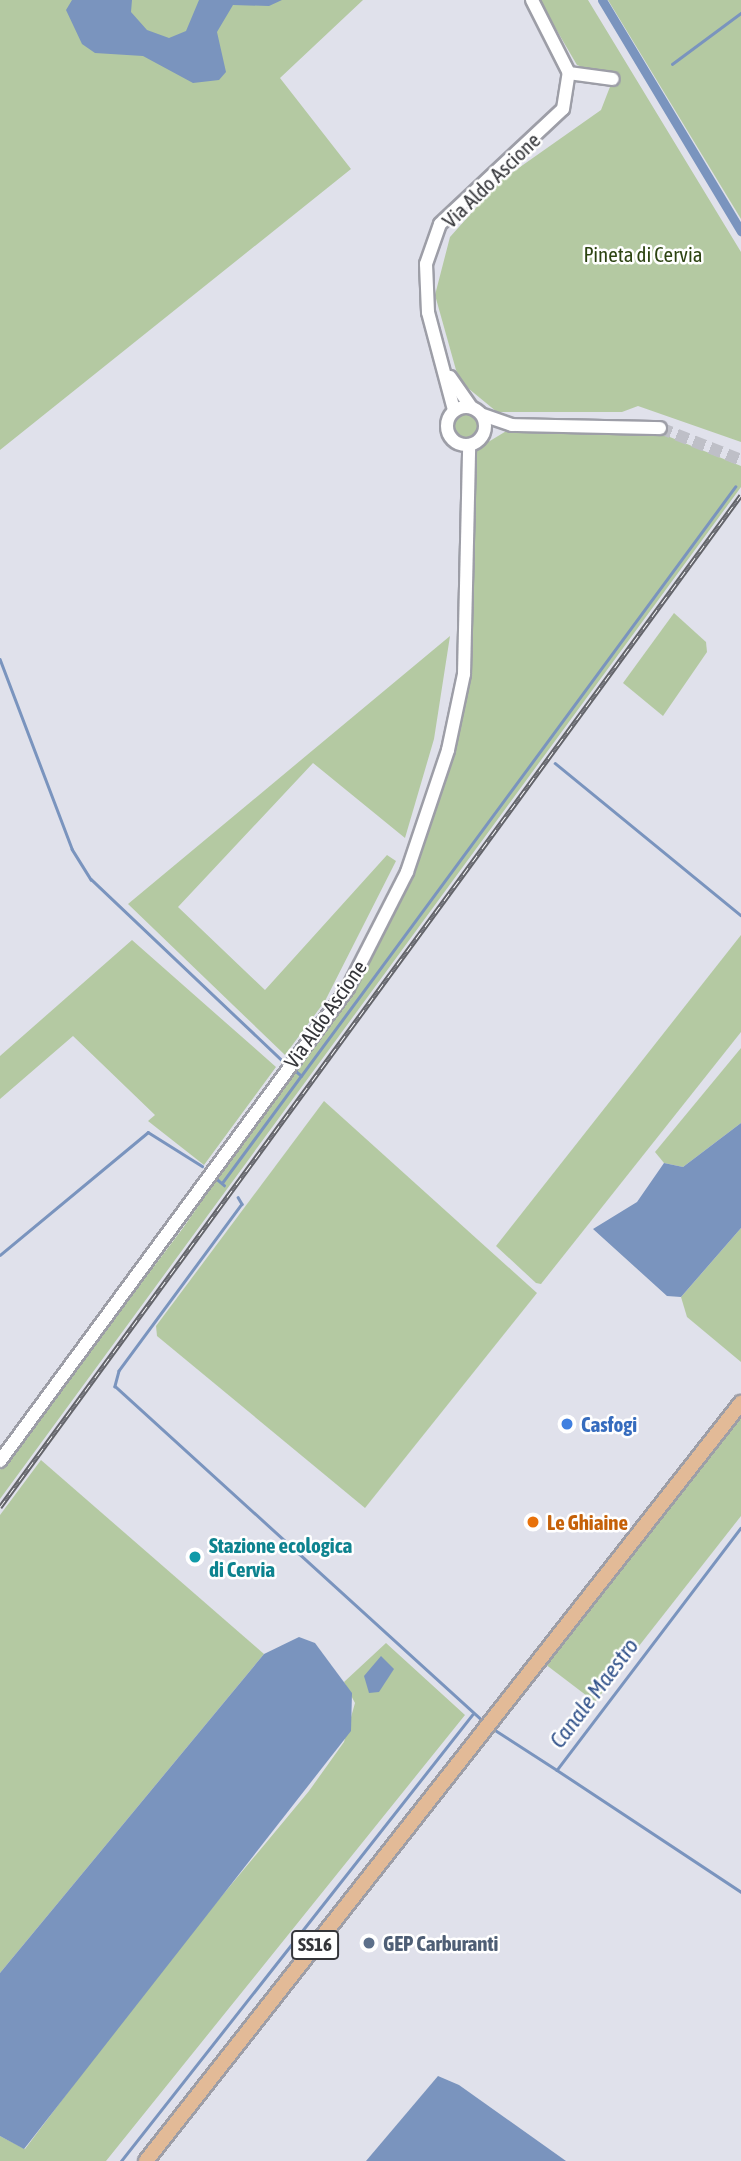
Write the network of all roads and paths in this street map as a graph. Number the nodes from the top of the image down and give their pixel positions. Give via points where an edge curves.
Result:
1 (532, 0) edge
2 (569, 73) junction
3 (613, 79) dead end
4 (440, 358) junction
5 (471, 407) junction
6 (454, 410) junction
7 (483, 415) junction
8 (512, 425) junction
9 (660, 428) tunnel mouth
10 (484, 434) junction
11 (455, 442) junction
12 (469, 445) junction
13 (467, 492) junction
14 (741, 1403) edge
15 (0, 1461) edge
16 (146, 2161) edge

1 - 2 street
2 - 3 street
2 - 4 street, Via Aldo Ascione via 563,109 440,224 425,289
4 - 5 street, Via Aldo Ascione
4 - 6 street, Via Aldo Ascione
5 - 6 street
5 - 7 street
6 - 11 street via 447,426
7 - 8 street
7 - 10 street
8 - 9 street
8 - 10 street
10 - 12 street
11 - 12 street
11 - 13 street, Via Aldo Ascione
12 - 13 street, Via Aldo Ascione
13 - 15 street, Via Aldo Ascione via 464,674 448,750 407,872 376,937 290,1067
14 - 16 main road, SS16

